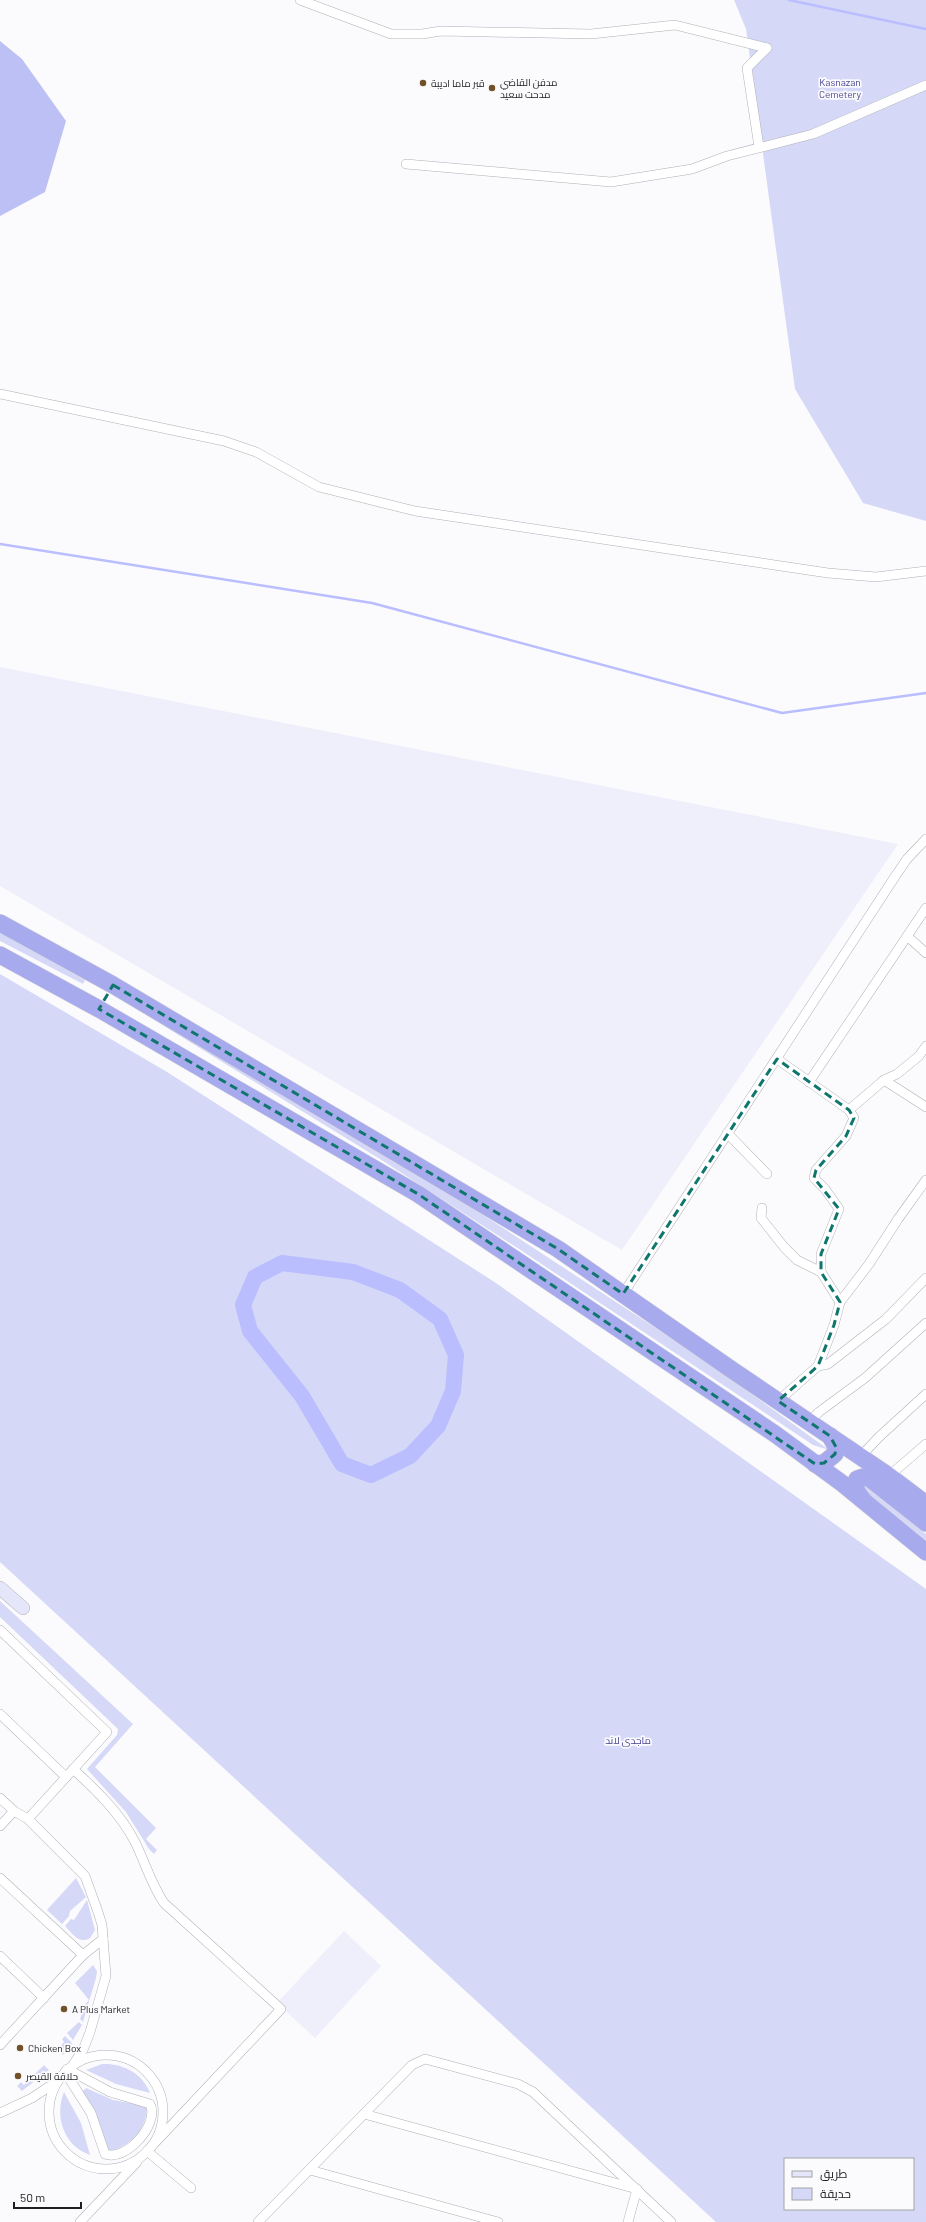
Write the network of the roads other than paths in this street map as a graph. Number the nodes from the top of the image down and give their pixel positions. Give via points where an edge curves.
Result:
1 (300, 0) edge
2 (926, 85) edge
3 (759, 148) junction
4 (406, 164) dead end
5 (0, 394) edge
6 (926, 571) edge
7 (926, 839) edge
8 (926, 908) edge
9 (0, 923) edge
10 (907, 936) junction
11 (926, 953) edge
12 (0, 954) edge
13 (113, 986) junction
14 (98, 1009) junction
15 (926, 1046) edge
16 (777, 1059) junction
17 (884, 1080) junction
18 (809, 1082) junction
19 (926, 1107) edge
20 (849, 1110) junction
21 (727, 1133) junction
22 (767, 1174) dead end
23 (926, 1180) edge
24 (762, 1208) dead end
25 (821, 1272) junction
26 (926, 1278) edge
27 (623, 1294) junction
28 (840, 1302) junction
29 (924, 1329) edge
30 (818, 1366) junction
31 (926, 1394) edge
32 (778, 1400) junction
33 (810, 1421) junction
34 (830, 1436) junction
35 (926, 1444) edge
36 (860, 1457) junction
37 (815, 1464) junction
38 (889, 1476) junction
39 (864, 1501) junction
40 (926, 1504) edge
41 (926, 1523) edge
42 (926, 1552) edge
43 (0, 1588) edge
44 (23, 1608) dead end
45 (0, 1630) edge
46 (0, 1714) edge
47 (73, 1769) junction
48 (66, 1777) junction
49 (0, 1798) edge
50 (14, 1811) junction
51 (28, 1819) junction
52 (0, 1826) edge
53 (0, 1878) edge
54 (103, 1940) junction
55 (84, 1955) junction
56 (0, 1956) edge
57 (44, 1998) junction
58 (2, 2040) edge
59 (87, 2040) junction
60 (97, 2055) junction
61 (68, 2068) junction
62 (57, 2081) junction
63 (32, 2098) junction
64 (49, 2107) junction
65 (0, 2113) edge
66 (364, 2114) junction
67 (147, 2151) junction
68 (310, 2170) junction
69 (190, 2188) dead end
70 (637, 2189) junction
71 (493, 2221) edge
72 (80, 2222) edge
73 (258, 2222) edge
74 (628, 2222) edge
75 (671, 2222) edge

1 - 3 street via 391,34 441,31 591,34 675,25 767,48 747,68
2 - 3 street via 813,134
3 - 4 street via 692,168 611,182
5 - 6 street via 224,442 256,452 319,487 416,511 828,573 876,577
7 - 16 street via 896,874
8 - 10 street
9 - 13 highway
10 - 11 street
10 - 18 street
12 - 14 highway
13 - 14 highway
13 - 27 highway via 558,1249
14 - 37 highway via 418,1194 775,1434
15 - 17 street via 919,1056 897,1074
16 - 18 street
16 - 21 street
17 - 19 street
17 - 20 street
18 - 20 street
20 - 25 street via 854,1118 846,1136 816,1170 814,1178 839,1209 821,1254
21 - 22 street
21 - 27 street
23 - 28 street
24 - 25 street via 761,1218 784,1248 797,1260
25 - 28 street
26 - 30 street via 886,1319 828,1364
27 - 32 highway
28 - 30 street
29 - 33 street
30 - 32 street
31 - 36 street
32 - 33 highway
33 - 34 highway
34 - 36 highway
34 - 37 highway via 836,1447 835,1454 824,1463
35 - 38 street
36 - 38 highway
37 - 39 highway
38 - 40 highway
39 - 41 highway via 855,1488 857,1480 863,1476
39 - 42 highway
43 - 44 street
45 - 47 street via 107,1732
46 - 48 street
47 - 48 street
47 - 67 street via 106,1800 126,1826 154,1889 164,1902 281,2009
48 - 51 street
49 - 50 street
50 - 51 street
50 - 52 street
51 - 54 street via 85,1876 98,1912
53 - 55 street
54 - 55 street
54 - 59 street via 106,1976
55 - 57 street
56 - 57 street
57 - 58 street
59 - 60 street via 87,2049 91,2054
59 - 61 street
60 - 61 street
60 - 67 street via 115,2055 130,2060 146,2072 156,2085 162,2103 162,2119 158,2134
61 - 61 street via 91,2113 105,2154 121,2152 139,2140 150,2121 150,2104 110,2092
61 - 62 street
62 - 63 street
62 - 64 street
63 - 64 street via 42,2097
63 - 65 street
64 - 67 street via 50,2124 56,2140 67,2153 81,2163 97,2168 114,2168 130,2163
66 - 68 street
66 - 70 street
66 - 70 street via 415,2063 425,2059 432,2060 518,2084 533,2092
67 - 69 street
67 - 72 street
68 - 71 street
68 - 73 street
70 - 74 street
70 - 75 street

